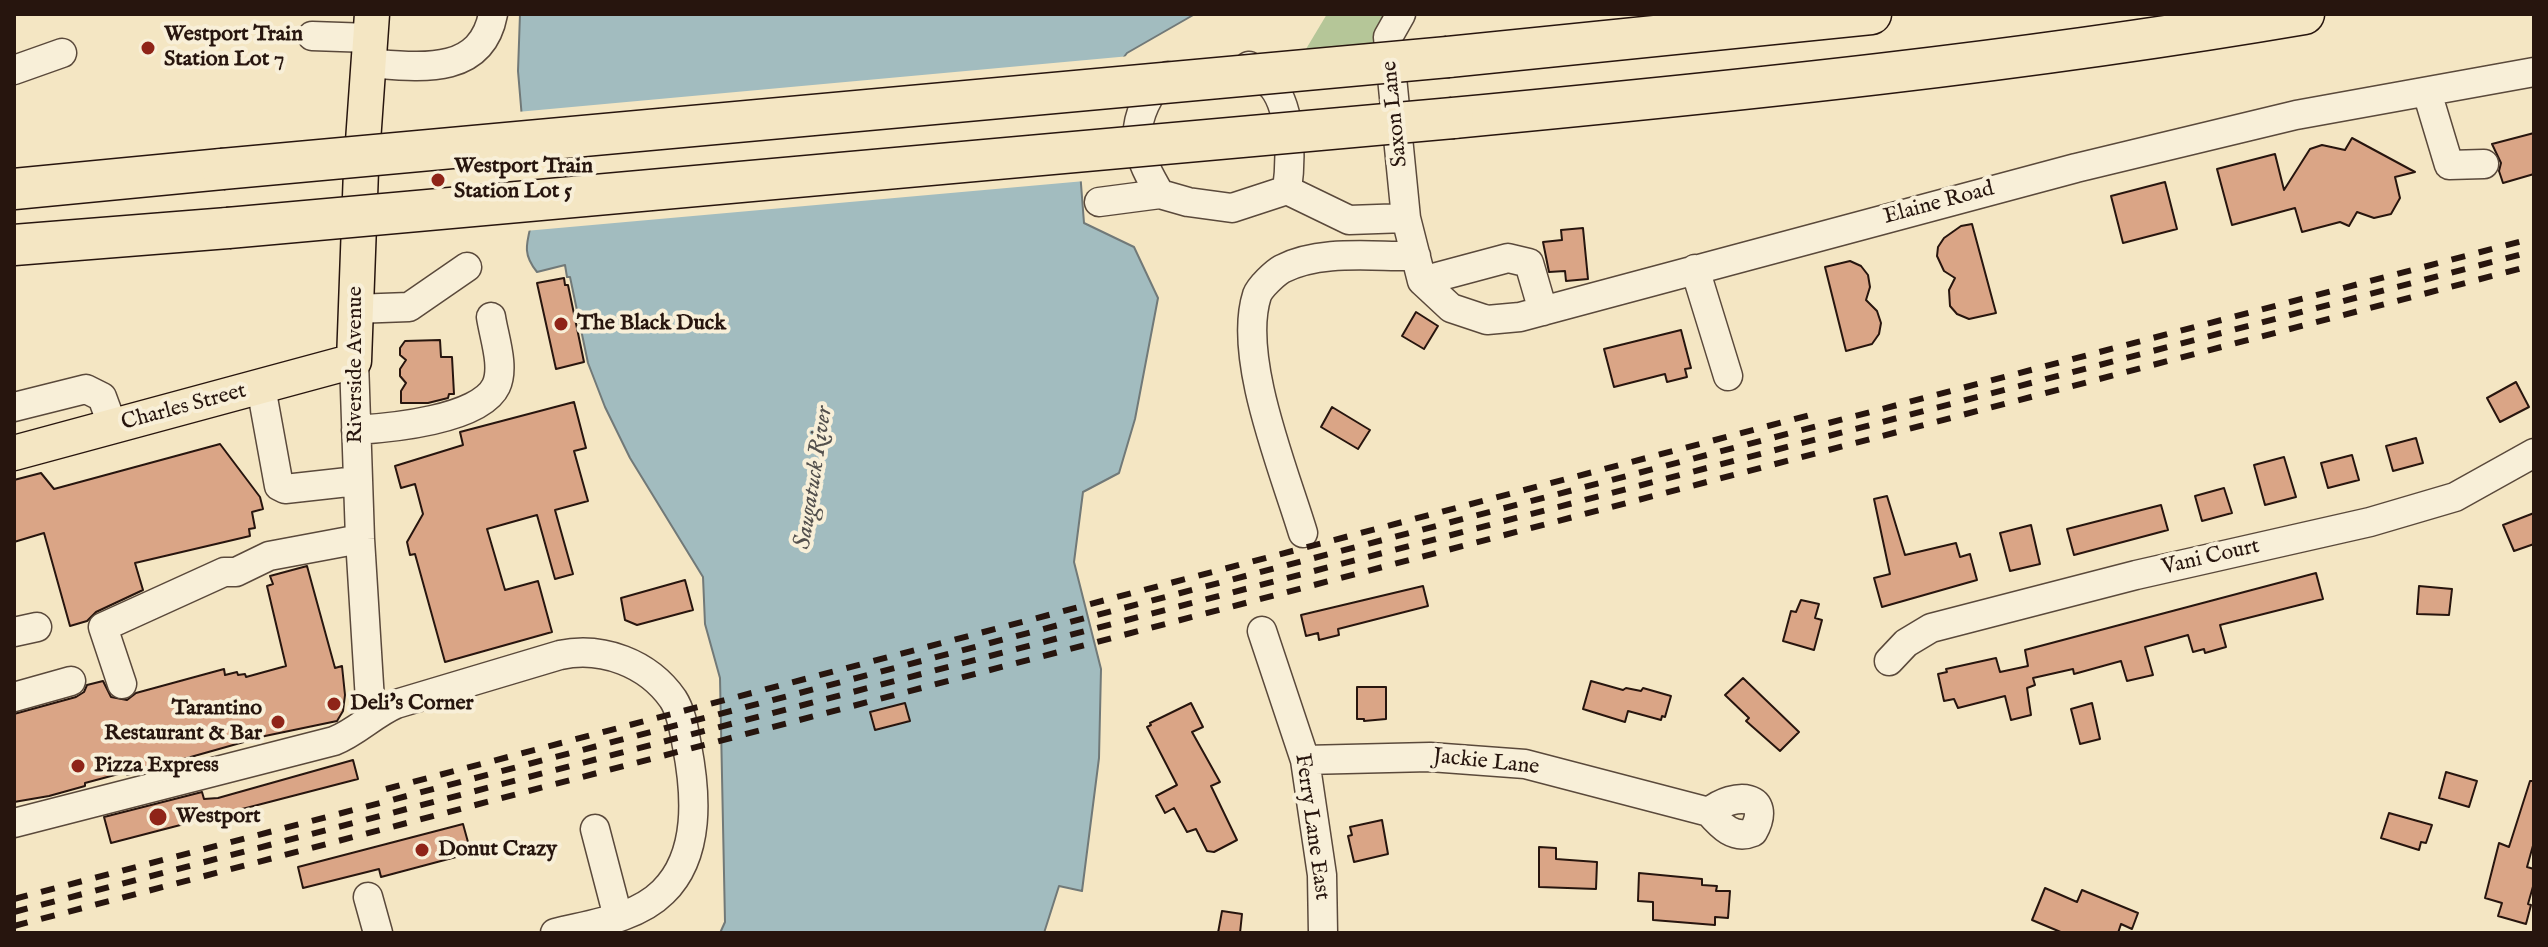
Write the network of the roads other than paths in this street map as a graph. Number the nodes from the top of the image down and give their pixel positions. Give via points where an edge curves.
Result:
1 (493, 14) edge
2 (1401, 14) edge
3 (1871, 14) edge
4 (2304, 14) edge
5 (312, 36) dead end
6 (370, 38) edge
7 (62, 53) dead end
8 (14, 70) edge
9 (2534, 72) edge
10 (2427, 92) junction
11 (2484, 164) dead end
12 (14, 189) edge
13 (1287, 190) junction
14 (1160, 194) junction
15 (1099, 202) dead end
16 (1406, 218) junction
17 (14, 245) edge
18 (467, 267) dead end
19 (1419, 269) junction
20 (1695, 269) junction
21 (354, 309) junction
22 (1543, 311) junction
23 (491, 317) dead end
24 (354, 361) junction
25 (1728, 376) dead end
26 (261, 387) junction
27 (14, 407) edge
28 (113, 427) junction
29 (356, 430) junction
30 (14, 453) edge
31 (2534, 453) edge
32 (357, 481) junction
33 (1303, 533) dead end
34 (360, 539) junction
35 (1262, 631) dead end
36 (1889, 661) dead end
37 (71, 681) dead end
38 (122, 684) dead end
39 (14, 697) edge
40 (371, 717) junction
41 (1305, 760) junction
42 (1709, 812) dead end
43 (14, 823) edge
44 (595, 829) dead end
45 (368, 897) dead end
46 (618, 917) junction
47 (378, 933) edge
48 (555, 933) edge
49 (1323, 933) edge

1 - 6 street via 485,40 456,62 409,67
2 - 16 street, Saxon Lane via 1388,37
3 - 12 highway, bridge
4 - 17 highway, bridge via 1955,66 1453,118
5 - 6 street
6 - 21 main road, Riverside Avenue
7 - 8 street
9 - 10 street, Elaine Road
10 - 11 street via 2449,165
10 - 20 street, Elaine Road via 2296,115 2090,164
13 - 14 street via 1232,208
13 - 14 street via 1292,160 1275,89 1249,66 1220,61 1188,64 1155,84 1137,139
13 - 16 street via 1349,220
14 - 15 street
16 - 19 street
18 - 21 street via 409,307
19 - 22 street, Elaine Road via 1451,308 1487,320
19 - 22 street via 1508,258 1529,263
19 - 33 street via 1321,257 1281,269 1258,291 1252,330 1260,394
20 - 22 street, Elaine Road
20 - 25 street
21 - 24 main road, Riverside Avenue
23 - 29 street via 500,371 486,398 430,422
24 - 26 main road, Charles Street
24 - 29 street, Riverside Avenue
26 - 28 main road, Charles Street
26 - 32 street via 279,486
27 - 28 street via 86,389 102,397
28 - 30 main road, Charles Street
29 - 32 street, Riverside Avenue
31 - 36 street, Vani Court via 2455,497 2370,522 1931,628
32 - 34 street, Riverside Avenue
34 - 38 street via 269,556 103,627
34 - 40 street, Riverside Avenue
35 - 41 street, Ferry Lane East
37 - 39 street
40 - 43 street via 334,741
40 - 46 street via 396,704 583,651 628,662 649,675 672,699 684,731 694,800 691,829 679,871 655,900
41 - 42 street, Jackie Lane via 1430,757 1525,764
41 - 49 street, Ferry Lane East via 1322,875
44 - 46 street
45 - 47 street
46 - 48 street

